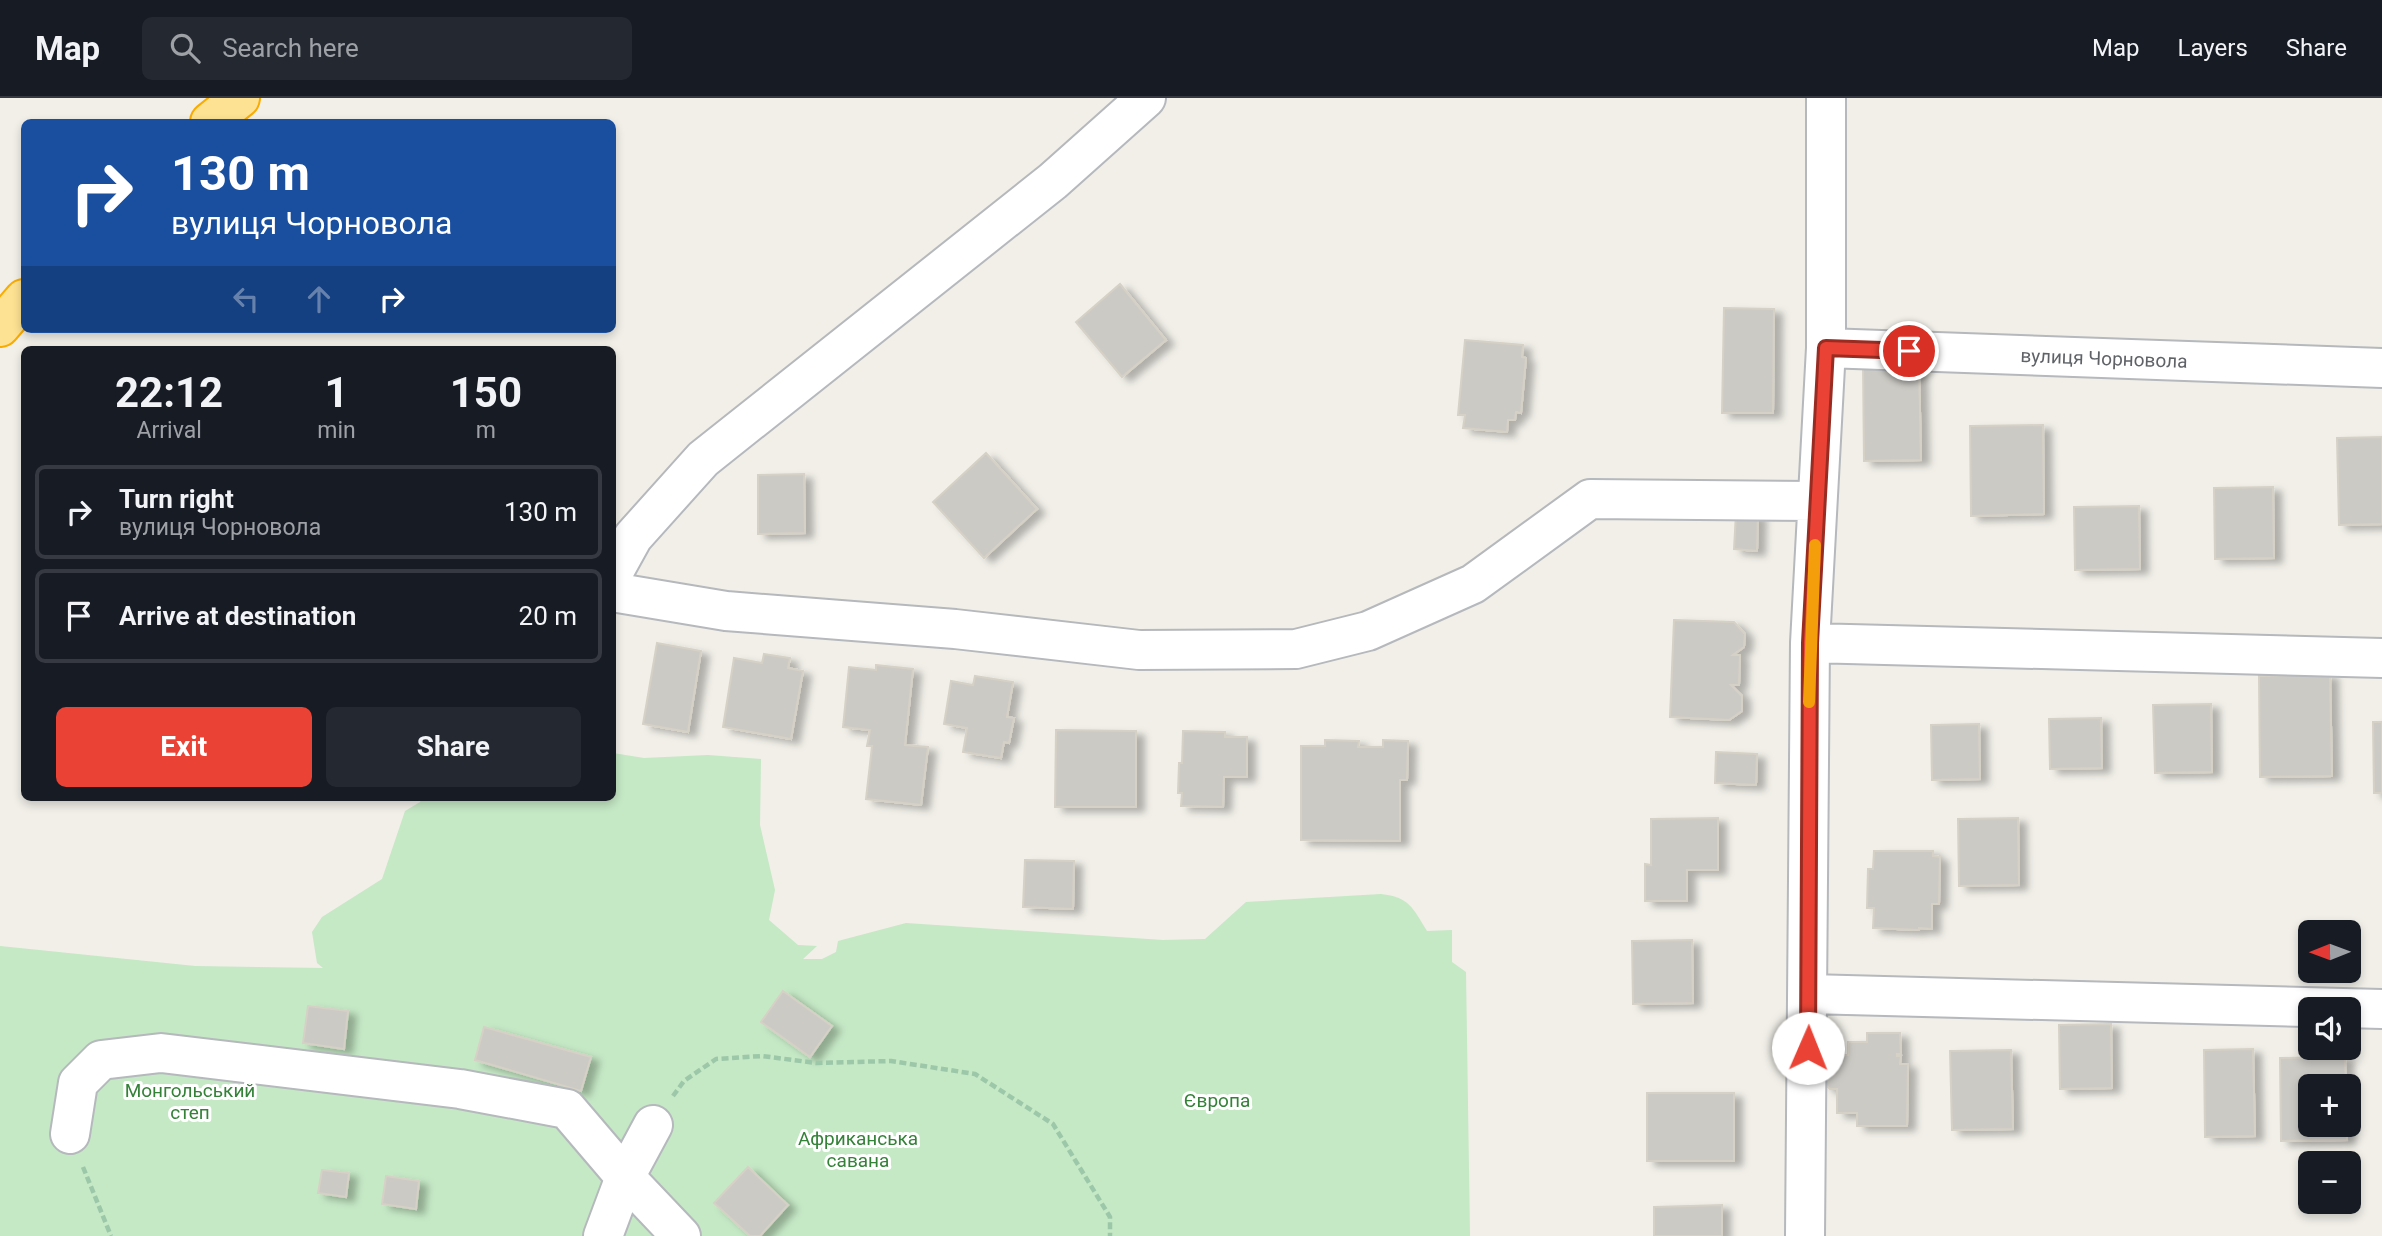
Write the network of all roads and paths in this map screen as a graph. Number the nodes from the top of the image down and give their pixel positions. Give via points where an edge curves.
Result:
1 (240, 98) edge
2 (1146, 98) edge
3 (1826, 98) edge
4 (214, 119) edge
5 (21, 302) edge
6 (0, 327) edge
7 (1826, 348) junction
8 (2382, 368) edge
9 (1817, 501) junction
10 (616, 568) edge
11 (616, 593) edge
12 (1810, 643) junction
13 (2382, 658) edge
14 (1809, 994) junction
15 (2382, 1009) edge
16 (653, 1125) joint
17 (70, 1134) joint
18 (625, 1177) junction
19 (111, 1236) edge
20 (603, 1236) edge
21 (681, 1236) edge
22 (1110, 1236) edge
23 (1805, 1236) edge

1 - 4 highway
2 - 10 street via 1053,181 703,459 633,537
3 - 7 street
5 - 6 highway
7 - 8 street, вулиця Чорновола
7 - 9 street
9 - 11 street via 1590,499 1473,584 1368,631 1296,649 1139,650 954,629 726,611
9 - 12 street
12 - 13 street
12 - 14 street
14 - 15 street
14 - 23 street
16 - 18 street
16 - 22 path via 684,1081 716,1059 762,1056 816,1063 891,1061 975,1074 1053,1124 1111,1217
17 - 18 street via 78,1083 101,1060 161,1053 460,1089 567,1109
17 - 19 path
18 - 20 street
18 - 21 street

